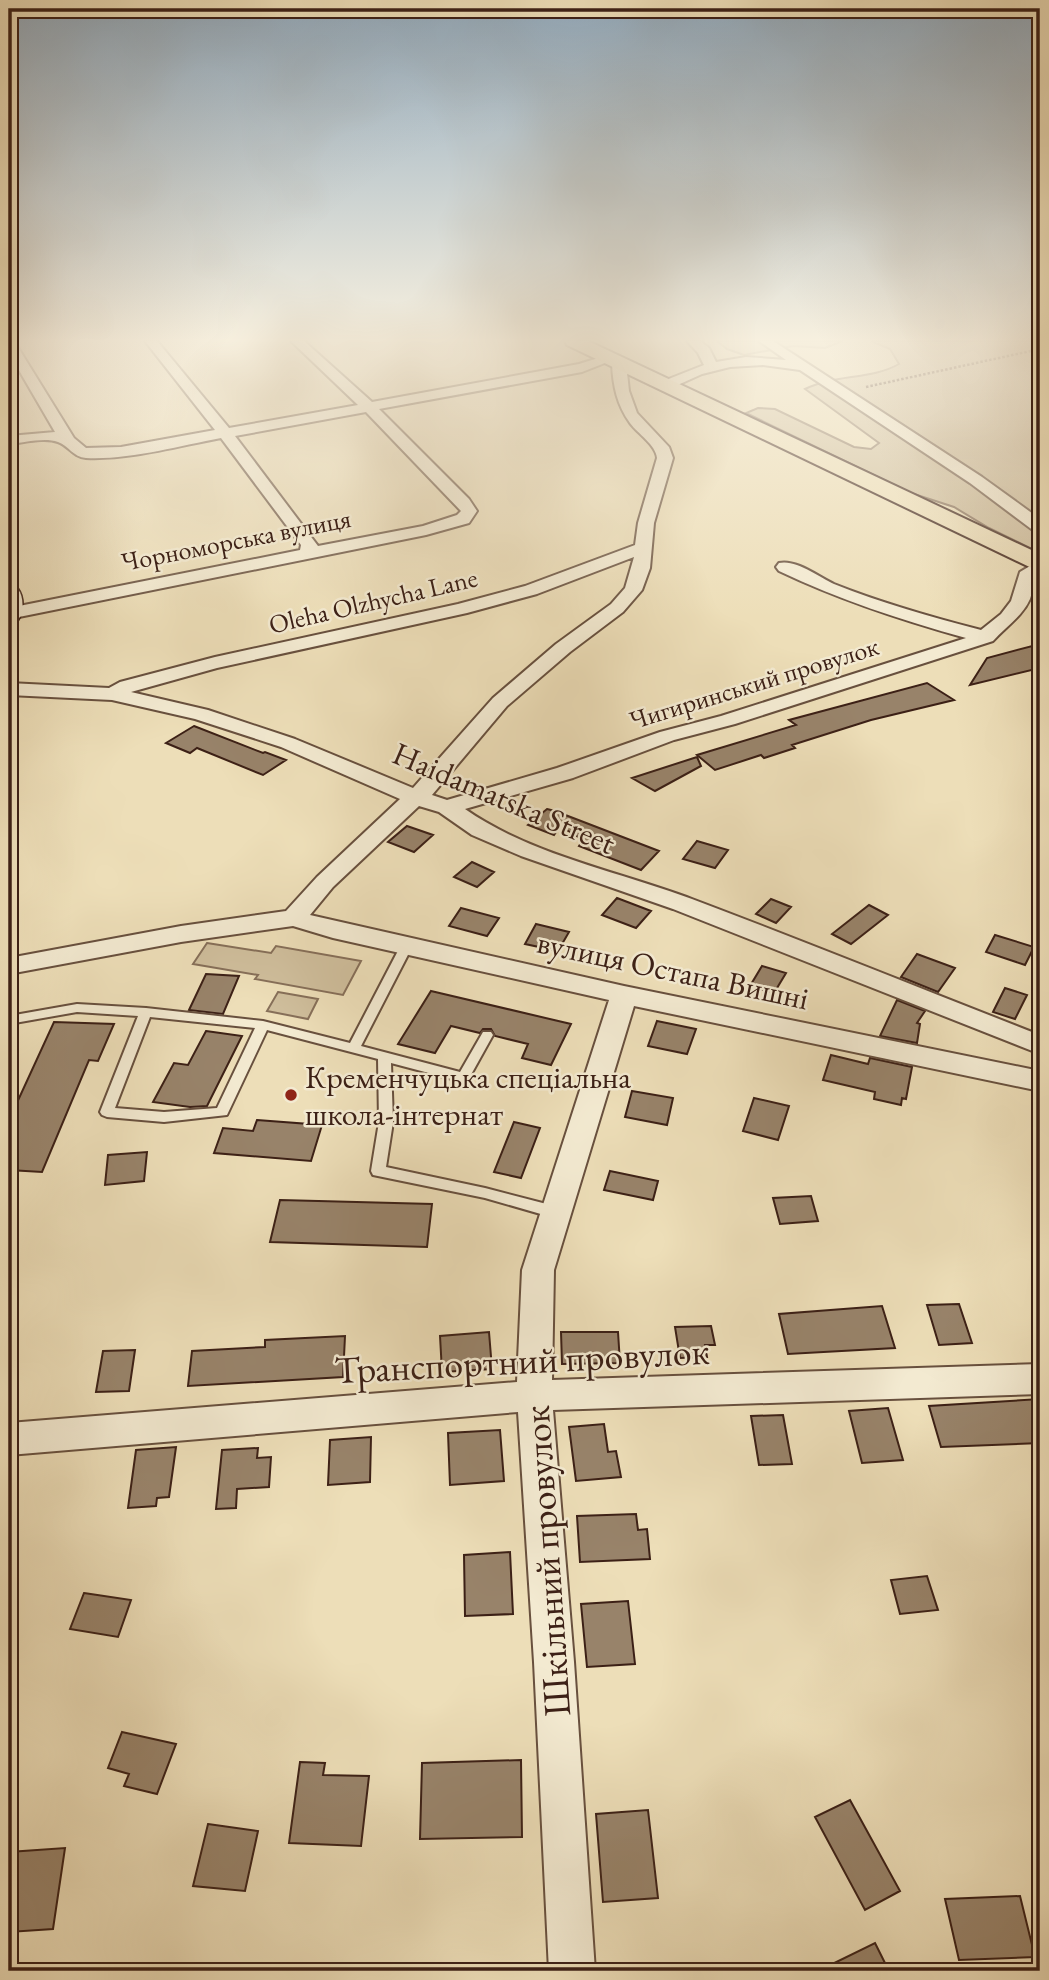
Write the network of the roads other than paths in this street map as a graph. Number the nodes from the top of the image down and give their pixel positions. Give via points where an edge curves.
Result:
1 (64, 433) edge
2 (217, 433) edge
3 (226, 433) edge
4 (395, 433) edge
5 (648, 433) edge
6 (767, 433) edge
7 (904, 433) edge
8 (9, 440) edge
9 (68, 440) junction
10 (1040, 527) edge
11 (642, 548) junction
12 (308, 552) junction
13 (1040, 564) edge
14 (785, 567) dead end
15 (1032, 585) edge
16 (9, 594) edge
17 (9, 614) edge
18 (986, 637) junction
19 (9, 690) edge
20 (112, 694) junction
21 (417, 798) junction
22 (447, 807) junction
23 (294, 918) junction
24 (406, 947) junction
25 (9, 966) edge
26 (624, 995) junction
27 (146, 1012) junction
28 (9, 1020) edge
29 (263, 1025) junction
30 (487, 1035) dead end
31 (1040, 1045) edge
32 (354, 1048) junction
33 (384, 1056) junction
34 (1040, 1081) edge
35 (558, 1213) junction
36 (1040, 1379) edge
37 (534, 1396) junction
38 (9, 1439) edge
39 (572, 1971) edge

1 - 9 street
2 - 9 street via 107,454 84,453
3 - 12 street via 310,545
4 - 12 street, Чорноморська вулиця via 469,512 449,524
5 - 11 street via 664,450 665,458
6 - 13 highway
7 - 10 street
8 - 9 street via 46,435
11 - 20 street, Oleha Olzhycha Lane via 531,590 215,663
11 - 21 street via 633,590 617,608 500,702
12 - 17 street, Чорноморська вулиця
13 - 15 street, Чигиринський провулок via 1026,576
14 - 18 street via 884,609
15 - 18 street, Чигиринський провулок
16 - 17 main road
18 - 22 street, Чигиринський провулок
19 - 20 street, Haidamatska Street
20 - 21 street, Haidamatska Street via 201,714 288,743
21 - 22 street, Haidamatska Street
21 - 23 street via 325,882
22 - 31 street, Haidamatska Street via 480,830 529,851 682,904
23 - 24 street, вулиця Остапа Вишні
23 - 25 street
24 - 26 street, вулиця Остапа Вишні
24 - 32 lane
26 - 34 street, вулиця Остапа Вишні
26 - 35 street, Шкільний провулок
27 - 28 lane via 77,1008
27 - 29 lane
27 - 29 lane via 107,1112 164,1117 222,1112
29 - 32 lane
30 - 33 lane via 463,1077
32 - 33 lane
33 - 35 lane via 386,1122 378,1171 485,1192
35 - 37 street, Шкільний провулок via 538,1270
36 - 37 street, Транспортний провулок
37 - 38 street, Транспортний провулок
37 - 39 street, Шкільний провулок

